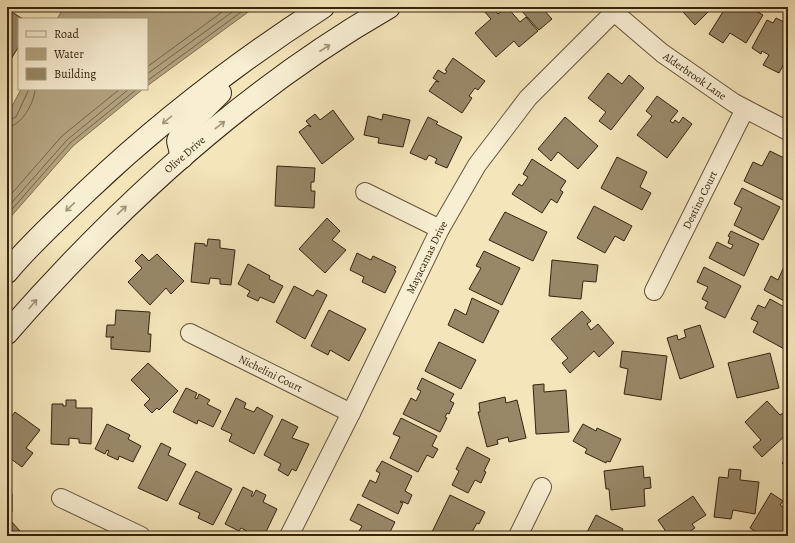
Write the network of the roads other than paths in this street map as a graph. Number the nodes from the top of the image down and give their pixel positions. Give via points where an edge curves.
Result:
1 (323, 7) edge
2 (389, 7) edge
3 (612, 10) edge
4 (274, 39) junction
5 (745, 109) junction
6 (788, 131) edge
7 (182, 157) junction
8 (365, 192) dead end
9 (440, 229) junction
10 (7, 272) edge
11 (654, 291) dead end
12 (190, 333) dead end
13 (7, 334) edge
14 (351, 413) junction
15 (542, 487) dead end
16 (61, 498) dead end
17 (141, 536) edge
18 (289, 536) edge
19 (518, 536) edge

1 - 4 main road
7 -> 2 main road, Olive Drive via 268,88
3 - 5 street, Alderbrook Lane via 662,53
3 - 9 street, Mayacamas Drive via 528,98 477,165
4 - 7 main road via 182,131 178,141
4 -> 10 main road via 231,69 144,139 70,207
5 - 6 street, Alderbrook Lane
5 - 11 street, Destino Court
13 -> 7 main road, Olive Drive via 51,283 106,226
8 - 9 street
9 - 14 street, Mayacamas Drive
12 - 14 street, Nichelini Court
14 - 18 street, Mayacamas Drive
15 - 19 street
16 - 17 street

